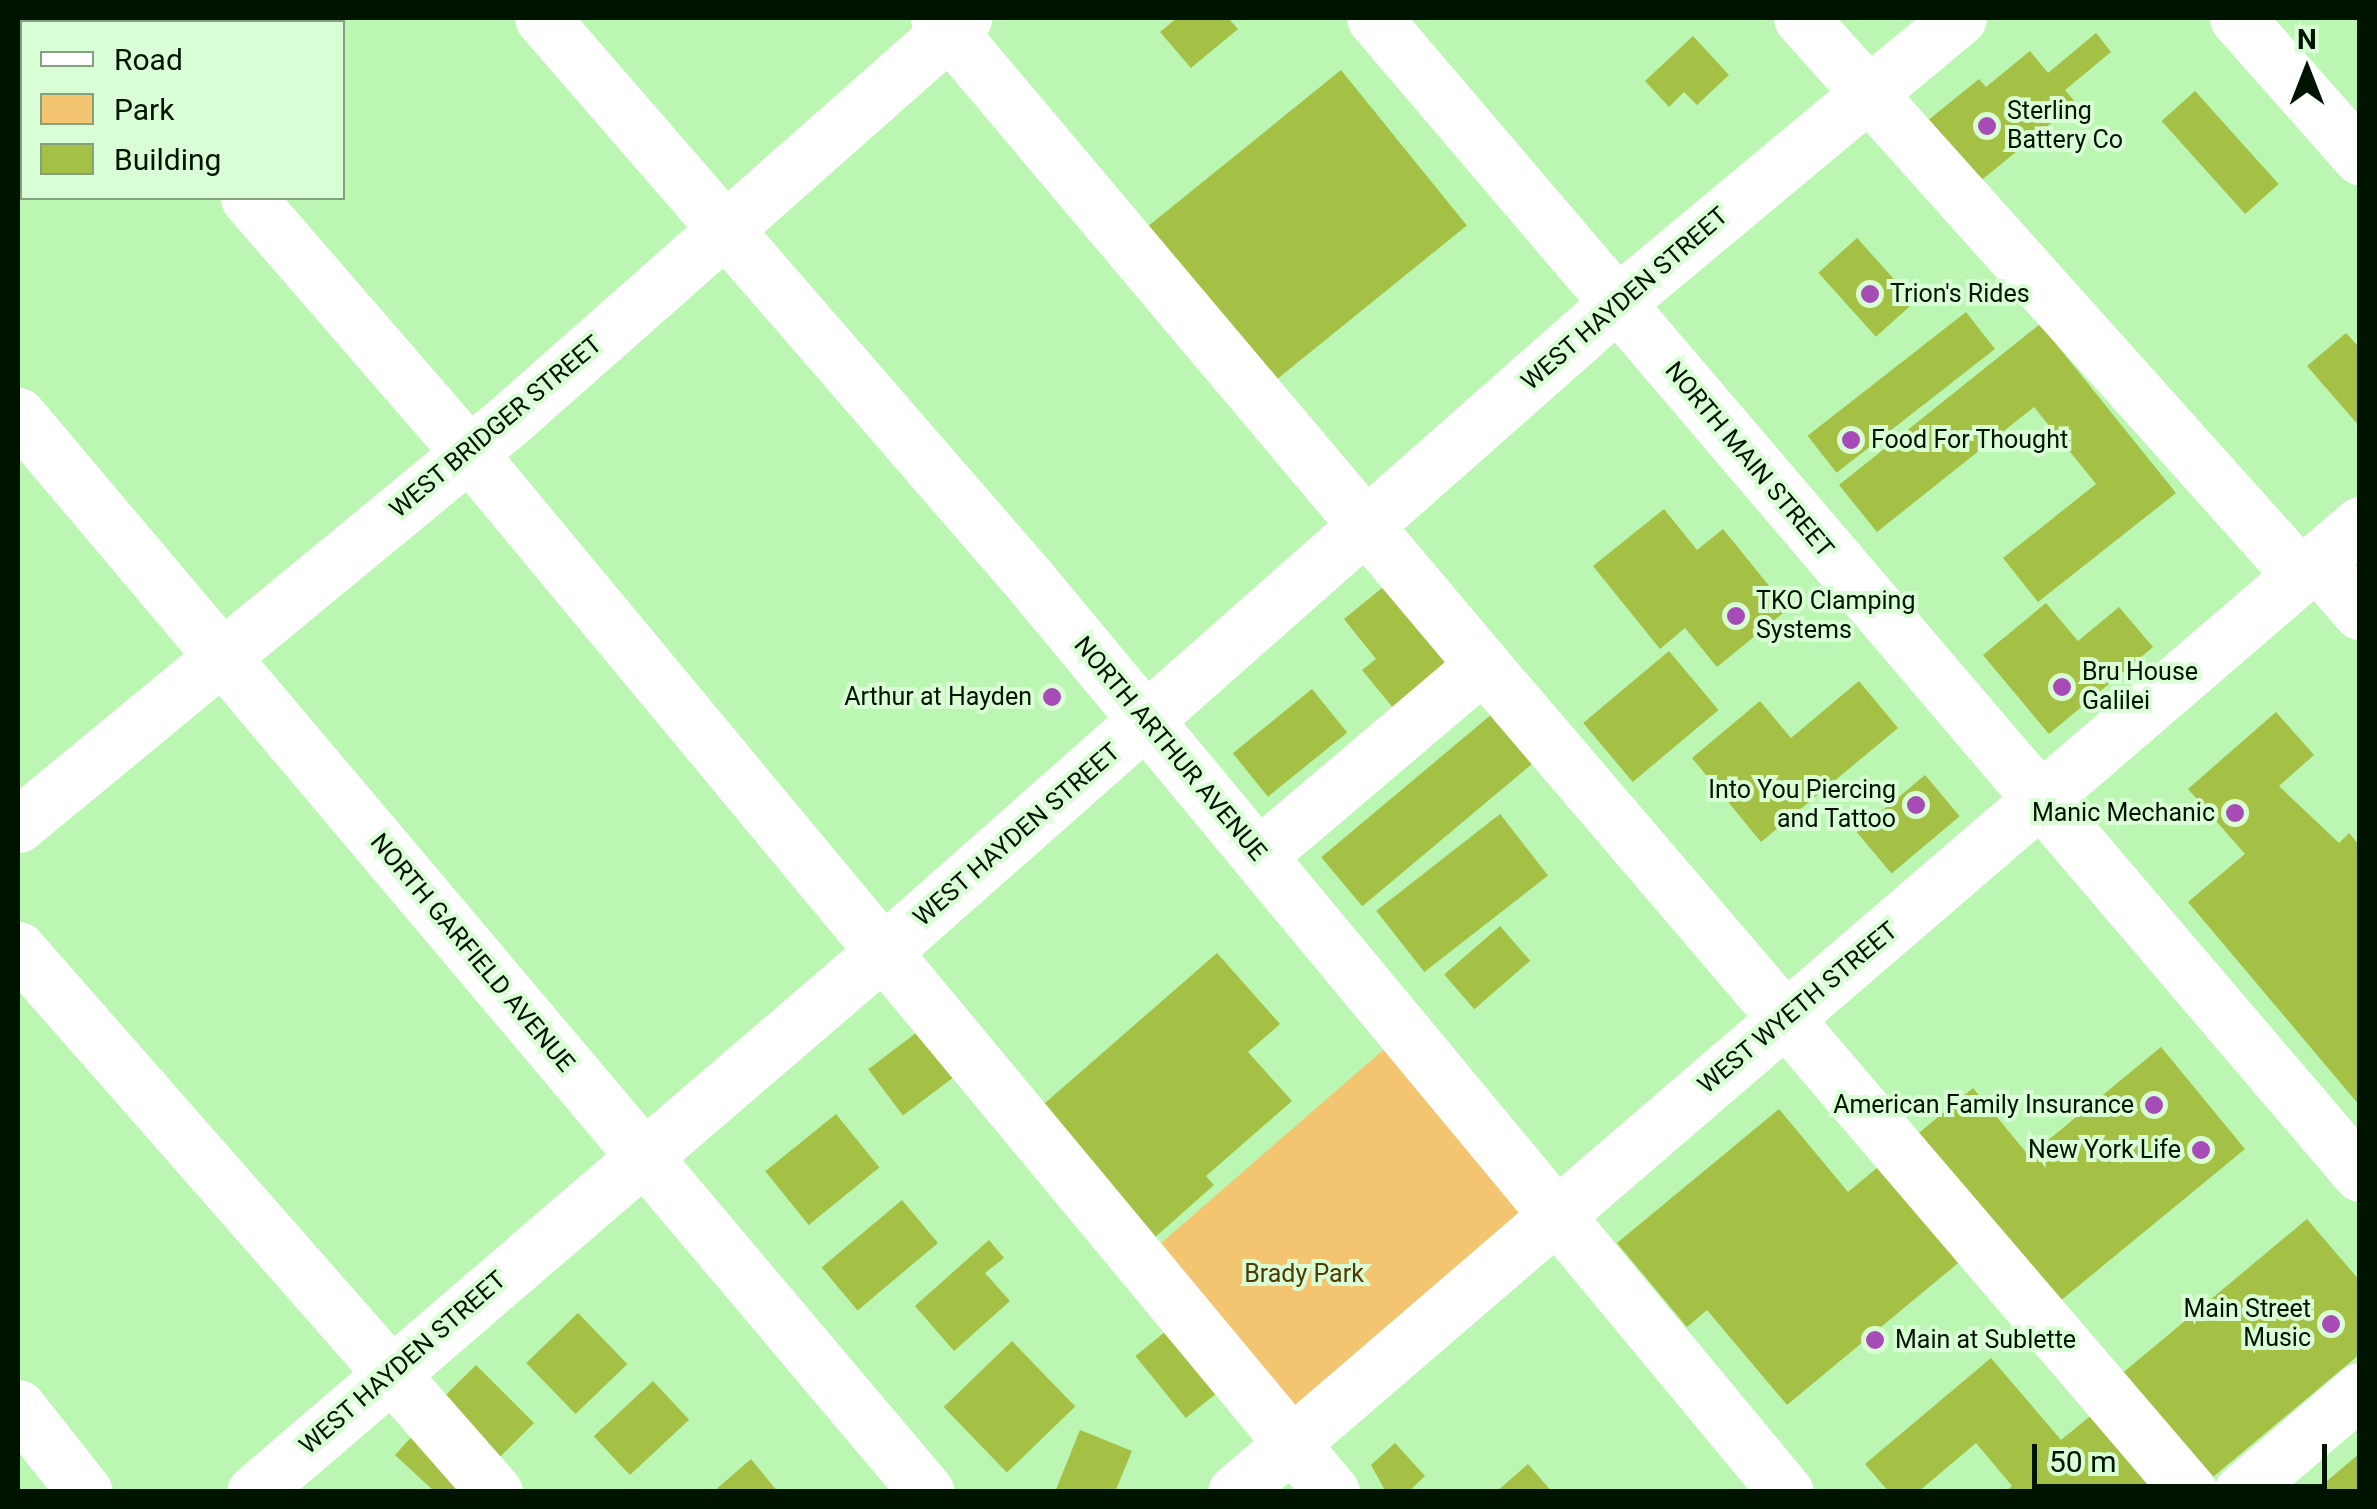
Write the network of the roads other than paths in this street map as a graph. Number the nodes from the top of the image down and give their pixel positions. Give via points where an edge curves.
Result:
1 (542, 18) edge
2 (1374, 18) edge
3 (1800, 18) edge
4 (1959, 18) edge
5 (2237, 18) edge
6 (950, 22) edge
7 (1867, 95) junction
8 (2360, 157) edge
9 (250, 200) edge
10 (724, 229) junction
11 (1617, 303) junction
12 (18, 414) edge
13 (469, 453) junction
14 (2360, 524) edge
15 (1364, 529) junction
16 (2308, 568) junction
17 (2360, 612) edge
18 (221, 655) junction
19 (1483, 665) junction
20 (1148, 722) junction
21 (2037, 801) junction
22 (18, 825) edge
23 (1259, 855) junction
24 (18, 950) edge
25 (884, 951) junction
26 (1785, 1018) junction
27 (644, 1156) junction
28 (2360, 1174) edge
29 (1560, 1212) junction
30 (394, 1370) junction
31 (2360, 1390) edge
32 (18, 1407) edge
33 (1290, 1444) junction
34 (85, 1492) edge
35 (254, 1492) edge
36 (495, 1492) edge
37 (927, 1492) edge
38 (1235, 1492) edge
39 (1332, 1492) edge
40 (1786, 1492) edge
41 (2190, 1492) edge
42 (2241, 1492) edge

1 - 10 street, NORTH ARTHUR AVENUE
2 - 11 street, NORTH MAIN STREET
3 - 7 street
4 - 7 street, WEST HAYDEN STREET
5 - 8 street
6 - 10 street, WEST BRIDGER STREET
6 - 15 street
7 - 11 street, WEST HAYDEN STREET
7 - 16 street
9 - 13 street
10 - 13 street, WEST BRIDGER STREET
10 - 20 street, NORTH ARTHUR AVENUE
11 - 15 street, WEST HAYDEN STREET
11 - 21 street, NORTH MAIN STREET
12 - 18 street, NORTH GARFIELD AVENUE
13 - 18 street, WEST BRIDGER STREET
13 - 25 street
14 - 16 street, WEST WYETH STREET
15 - 19 street
15 - 20 street, WEST HAYDEN STREET
16 - 17 street
16 - 21 street, WEST WYETH STREET
18 - 22 street, WEST BRIDGER STREET
18 - 27 street, NORTH GARFIELD AVENUE
19 - 23 street
19 - 26 street
20 - 23 street, NORTH ARTHUR AVENUE
20 - 25 street, WEST HAYDEN STREET
21 - 26 street, WEST WYETH STREET
21 - 28 street, NORTH MAIN STREET
23 - 29 street, NORTH ARTHUR AVENUE
24 - 30 street
25 - 27 street, WEST HAYDEN STREET
25 - 33 street
26 - 29 street, WEST WYETH STREET
26 - 41 street
27 - 30 street, WEST HAYDEN STREET
27 - 37 street, NORTH GARFIELD AVENUE
29 - 33 street, WEST WYETH STREET
29 - 40 street, NORTH ARTHUR AVENUE
30 - 35 street, WEST HAYDEN STREET
30 - 36 street
31 - 42 street
32 - 34 street
33 - 38 street, WEST WYETH STREET
33 - 39 street

